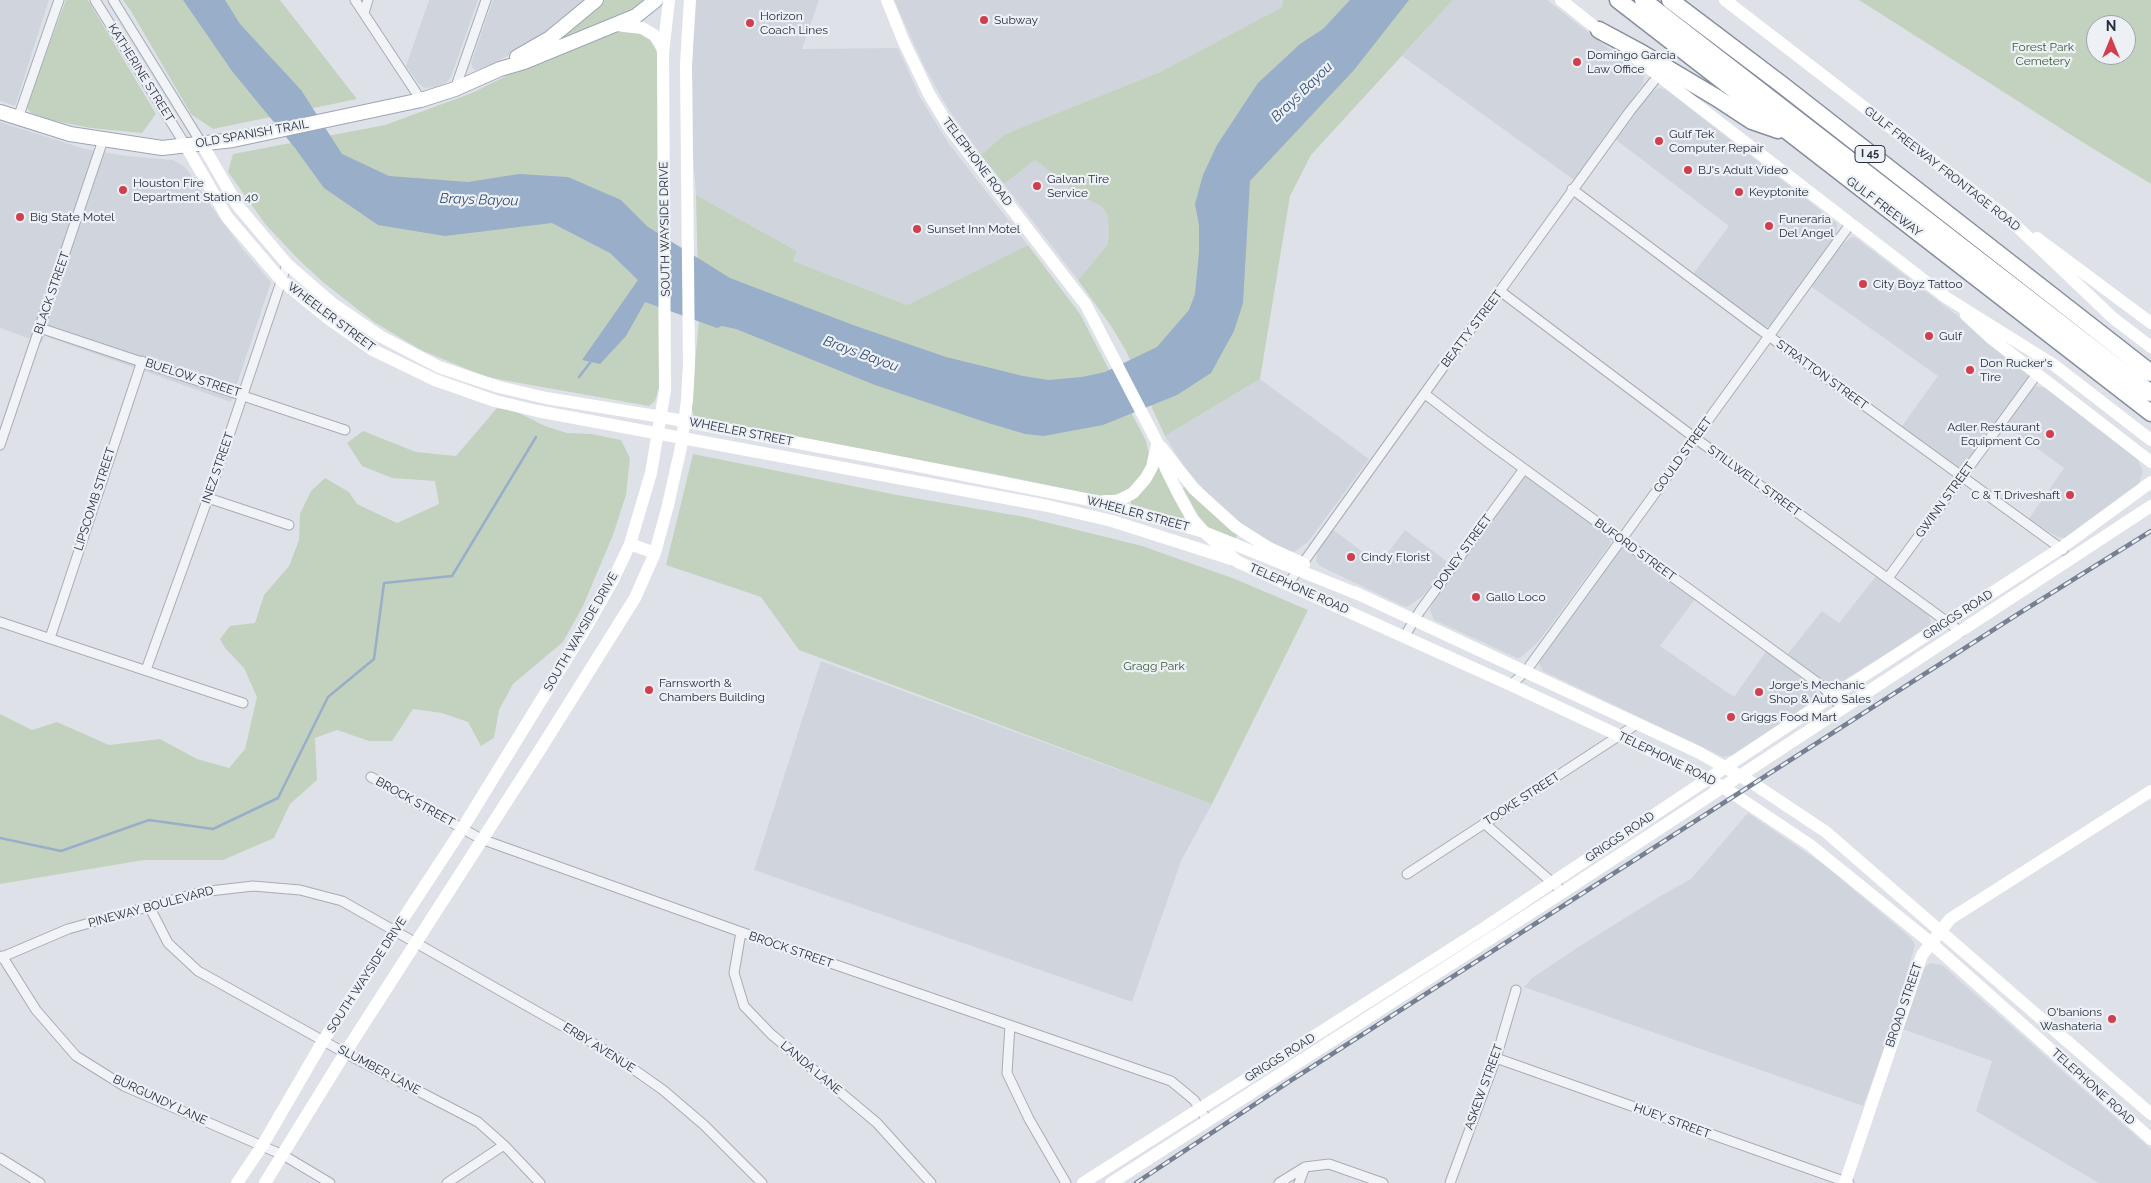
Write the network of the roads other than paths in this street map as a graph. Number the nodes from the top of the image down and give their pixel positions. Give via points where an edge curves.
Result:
1 (59, 0) edge
2 (94, 0) edge
3 (113, 0) edge
4 (355, 0) edge
5 (368, 0) edge
6 (486, 0) edge
7 (596, 0) edge
8 (656, 0) edge
9 (669, 0) edge
10 (690, 0) edge
11 (887, 0) edge
12 (1561, 0) edge
13 (1618, 0) edge
14 (1643, 0) edge
15 (1670, 0) edge
16 (1725, 0) edge
17 (364, 13) junction
18 (613, 25) junction
19 (1599, 30) junction
20 (663, 53) junction
21 (500, 68) junction
22 (1658, 76) junction
23 (455, 89) junction
24 (421, 100) junction
25 (0, 112) edge
26 (18, 118) junction
27 (1789, 134) junction
28 (103, 140) junction
29 (202, 144) junction
30 (186, 146) junction
31 (1572, 189) junction
32 (1851, 223) junction
33 (2018, 227) junction
34 (287, 264) junction
35 (282, 280) junction
36 (1500, 291) junction
37 (1948, 298) junction
38 (2059, 322) junction
39 (2151, 323) edge
40 (40, 328) junction
41 (380, 336) junction
42 (1769, 336) junction
43 (2151, 347) edge
44 (373, 350) junction
45 (142, 361) junction
46 (2144, 365) edge
47 (2151, 373) edge
48 (2037, 374) junction
49 (499, 387) junction
50 (2151, 393) edge
51 (243, 394) junction
52 (1425, 394) junction
53 (495, 401) junction
54 (2151, 413) edge
55 (662, 417) junction
56 (685, 422) junction
57 (345, 430) dead end
58 (659, 433) junction
59 (683, 438) junction
60 (1695, 438) junction
61 (2151, 440) edge
62 (1158, 442) junction
63 (0, 445) edge
64 (2151, 462) edge
65 (1524, 469) junction
66 (1962, 477) junction
67 (2151, 482) edge
68 (208, 498) junction
69 (1096, 501) junction
70 (2151, 506) edge
71 (290, 525) dead end
72 (1204, 532) junction
73 (1621, 540) junction
74 (630, 544) junction
75 (2061, 548) junction
76 (655, 553) junction
77 (2074, 558) junction
78 (1238, 562) junction
79 (1300, 567) junction
80 (1888, 578) junction
81 (1288, 584) junction
82 (1415, 619) junction
83 (0, 622) edge
84 (1947, 622) junction
85 (1961, 632) junction
86 (1404, 637) junction
87 (50, 638) junction
88 (146, 670) junction
89 (1526, 671) junction
90 (1511, 685) junction
91 (1831, 697) junction
92 (243, 703) dead end
93 (1842, 708) junction
94 (1637, 724) junction
95 (1619, 735) junction
96 (1726, 767) junction
97 (1740, 775) junction
98 (371, 778) dead end
99 (1708, 779) junction
100 (1723, 787) junction
101 (2151, 791) edge
102 (1484, 823) junction
103 (462, 828) junction
104 (481, 840) junction
105 (1407, 874) dead end
106 (1553, 882) junction
107 (1562, 892) junction
108 (149, 906) junction
109 (1942, 930) junction
110 (396, 931) junction
111 (740, 932) junction
112 (416, 941) junction
113 (1931, 944) junction
114 (1, 957) edge
115 (1516, 990) dead end
116 (1010, 1025) junction
117 (323, 1041) junction
118 (345, 1053) junction
119 (1496, 1058) junction
120 (1199, 1108) junction
121 (2151, 1114) edge
122 (1207, 1120) junction
123 (2151, 1139) edge
124 (504, 1145) junction
125 (262, 1146) junction
126 (283, 1155) junction
127 (0, 1158) edge
128 (1305, 1167) junction
129 (1846, 1182) edge
130 (40, 1183) edge
131 (237, 1183) edge
132 (265, 1183) edge
133 (330, 1183) edge
134 (447, 1183) edge
135 (540, 1183) edge
136 (762, 1183) edge
137 (931, 1183) edge
138 (1066, 1183) edge
139 (1083, 1183) edge
140 (1111, 1183) edge
141 (1279, 1183) edge
142 (1300, 1183) edge
143 (1382, 1183) edge
144 (1450, 1183) edge

1 - 26 street
2 - 30 street, KATHERINE STREET
3 - 29 street, KATHERINE STREET
4 - 17 street
5 - 17 street
6 - 23 street
7 - 21 main road, OLD SPANISH TRAIL via 550,38
8 - 18 main road, OLD SPANISH TRAIL via 636,16
9 - 20 main road, SOUTH WAYSIDE DRIVE
10 - 56 main road, SOUTH WAYSIDE DRIVE via 686,64 689,364
11 - 62 main road, TELEPHONE ROAD via 929,94 951,130 1086,305
12 - 19 main road
13 - 27 highway, GULF FREEWAY / I 45
14 - 38 highway, GULF FREEWAY
15 - 38 highway, GULF FREEWAY / I 45
16 - 33 main road, GULF FREEWAY FRONTAGE ROAD
17 - 24 street
18 - 20 main road via 642,28 654,35
18 - 21 main road, OLD SPANISH TRAIL via 524,62
19 - 22 main road
19 - 27 highway via 1646,55 1752,122
20 - 55 main road, SOUTH WAYSIDE DRIVE via 666,357
21 - 23 main road, OLD SPANISH TRAIL
22 - 31 street, BEATTY STREET
22 - 32 main road
23 - 24 main road, OLD SPANISH TRAIL
24 - 29 main road, OLD SPANISH TRAIL
25 - 26 main road, OLD SPANISH TRAIL
26 - 28 main road, OLD SPANISH TRAIL
27 - 38 highway, GULF FREEWAY / I 45
28 - 30 main road, OLD SPANISH TRAIL via 162,148
28 - 40 street, BLACK STREET
29 - 30 main road, OLD SPANISH TRAIL
29 - 34 main road, WHEELER STREET via 238,206
30 - 35 main road, WHEELER STREET via 227,217
31 - 36 street, BEATTY STREET
31 - 42 street, STRATTON STREET
32 - 37 main road
32 - 42 street, GOULD STREET
33 - 39 main road via 2047,244
33 - 43 main road, GULF FREEWAY FRONTAGE ROAD via 2113,318
34 - 35 street, INEZ STREET
34 - 41 main road, WHEELER STREET via 333,304
35 - 44 main road, WHEELER STREET
35 - 51 street, INEZ STREET
36 - 52 street, BEATTY STREET
36 - 60 street, STILLWELL STREET
37 - 48 main road via 1992,339
37 - 61 main road via 2054,365
38 - 46 highway, GULF FREEWAY / I 45
38 - 50 highway, GULF FREEWAY
38 - 54 highway, GULF FREEWAY / I 45
40 - 45 street, BUELOW STREET
40 - 63 street, BLACK STREET
41 - 44 main road
41 - 49 main road, WHEELER STREET via 439,367
42 - 60 street, GOULD STREET
42 - 66 street, STRATTON STREET
44 - 53 main road, WHEELER STREET via 434,380
45 - 51 street, BUELOW STREET
45 - 87 street, LIPSCOMB STREET
46 - 47 highway, GULF FREEWAY / I 45
48 - 64 main road
48 - 66 street, GWINN STREET
49 - 53 main road
49 - 55 main road, WHEELER STREET
51 - 57 street, BUELOW STREET
51 - 68 street, INEZ STREET
52 - 65 street, BUFORD STREET
52 - 79 street, BEATTY STREET
53 - 58 main road, WHEELER STREET
55 - 56 main road, WHEELER STREET
55 - 58 main road, SOUTH WAYSIDE DRIVE
56 - 59 main road, SOUTH WAYSIDE DRIVE
56 - 69 main road, WHEELER STREET
58 - 59 main road, WHEELER STREET
58 - 74 main road, SOUTH WAYSIDE DRIVE
59 - 76 main road, SOUTH WAYSIDE DRIVE
59 - 78 main road, WHEELER STREET via 1112,520
60 - 73 street, GOULD STREET
60 - 80 street, STILLWELL STREET
62 - 69 main road via 1146,479 1132,494 1118,501
62 - 72 main road, TELEPHONE ROAD via 1166,469 1179,495
62 - 79 main road, TELEPHONE ROAD via 1194,489 1236,527
65 - 73 street, BUFORD STREET
65 - 82 street, DONEY STREET
66 - 75 street, STRATTON STREET
66 - 80 street, GWINN STREET
67 - 75 main road, GRIGGS ROAD
68 - 71 street
68 - 88 street, INEZ STREET
69 - 72 main road, WHEELER STREET
70 - 77 main road, GRIGGS ROAD
72 - 78 main road, TELEPHONE ROAD
72 - 79 main road, WHEELER STREET
73 - 89 street, GOULD STREET
73 - 91 street, BUFORD STREET via 1822,686
74 - 76 main road
74 - 103 main road, SOUTH WAYSIDE DRIVE via 588,624
75 - 77 street, STRATTON STREET
75 - 84 main road, GRIGGS ROAD
76 - 104 main road, SOUTH WAYSIDE DRIVE via 635,598
77 - 85 main road, GRIGGS ROAD
78 - 81 main road, TELEPHONE ROAD
79 - 81 street, BEATTY STREET
79 - 82 main road, TELEPHONE ROAD
80 - 84 street, STILLWELL STREET
81 - 86 main road, TELEPHONE ROAD
82 - 86 street, DONEY STREET
82 - 89 main road, TELEPHONE ROAD
83 - 87 street
84 - 85 street, STILLWELL STREET
84 - 91 main road, GRIGGS ROAD
85 - 93 main road, GRIGGS ROAD
86 - 90 main road, TELEPHONE ROAD
87 - 88 street
88 - 92 street
89 - 90 street, GOULD STREET
89 - 94 main road, TELEPHONE ROAD
90 - 95 main road, TELEPHONE ROAD
91 - 93 street, BUFORD STREET
91 - 96 main road, GRIGGS ROAD
93 - 97 main road, GRIGGS ROAD
94 - 95 street, TOOKE STREET
94 - 96 main road, TELEPHONE ROAD
95 - 99 main road, TELEPHONE ROAD
95 - 102 street, TOOKE STREET
96 - 97 main road, TELEPHONE ROAD
96 - 99 main road, GRIGGS ROAD
97 - 100 main road, GRIGGS ROAD
97 - 109 main road, TELEPHONE ROAD via 1826,832
98 - 103 street, BROCK STREET
99 - 100 main road, TELEPHONE ROAD
99 - 106 main road, GRIGGS ROAD
100 - 107 main road, GRIGGS ROAD
100 - 113 main road, TELEPHONE ROAD via 1810,845
101 - 109 main road, BROAD STREET via 1950,919
102 - 105 street, TOOKE STREET
102 - 106 street
103 - 104 street, BROCK STREET
103 - 110 main road, SOUTH WAYSIDE DRIVE
104 - 111 street, BROCK STREET
104 - 112 main road, SOUTH WAYSIDE DRIVE
106 - 107 street
106 - 120 main road, GRIGGS ROAD
107 - 122 main road, GRIGGS ROAD
108 - 110 street, PINEWAY BOULEVARD via 201,892 253,886 300,890 342,901
108 - 114 street, PINEWAY BOULEVARD via 68,929
108 - 117 street, SLUMBER LANE via 168,944 198,971
109 - 113 main road, BROAD STREET
109 - 121 main road, TELEPHONE ROAD
110 - 112 street, PINEWAY BOULEVARD
110 - 117 main road, SOUTH WAYSIDE DRIVE
111 - 116 street, BROCK STREET
111 - 137 street, LANDA LANE via 734,973 744,1006 771,1034 877,1123
112 - 118 main road, SOUTH WAYSIDE DRIVE
112 - 136 street, ERBY AVENUE via 612,1054 663,1090 704,1125
113 - 123 main road, TELEPHONE ROAD
113 - 129 main road, BROAD STREET via 1922,955 1907,994
114 - 125 street, BURGUNDY LANE via 36,1010 76,1056 124,1086
115 - 119 street, ASKEW STREET
116 - 120 street, BROCK STREET via 1171,1081
116 - 138 street via 1007,1073
117 - 118 street, SLUMBER LANE
117 - 125 main road, SOUTH WAYSIDE DRIVE
118 - 124 street, SLUMBER LANE via 478,1122
118 - 126 main road, SOUTH WAYSIDE DRIVE
119 - 129 street, HUEY STREET
119 - 144 street, ASKEW STREET
120 - 122 street, BROCK STREET
120 - 139 main road, GRIGGS ROAD
122 - 140 main road, GRIGGS ROAD
124 - 134 street
124 - 135 street, SLUMBER LANE
125 - 126 street, BURGUNDY LANE
125 - 131 main road, SOUTH WAYSIDE DRIVE
126 - 132 main road, SOUTH WAYSIDE DRIVE
126 - 133 street, BURGUNDY LANE
127 - 130 street
128 - 141 street
128 - 142 street
128 - 143 street via 1329,1164

